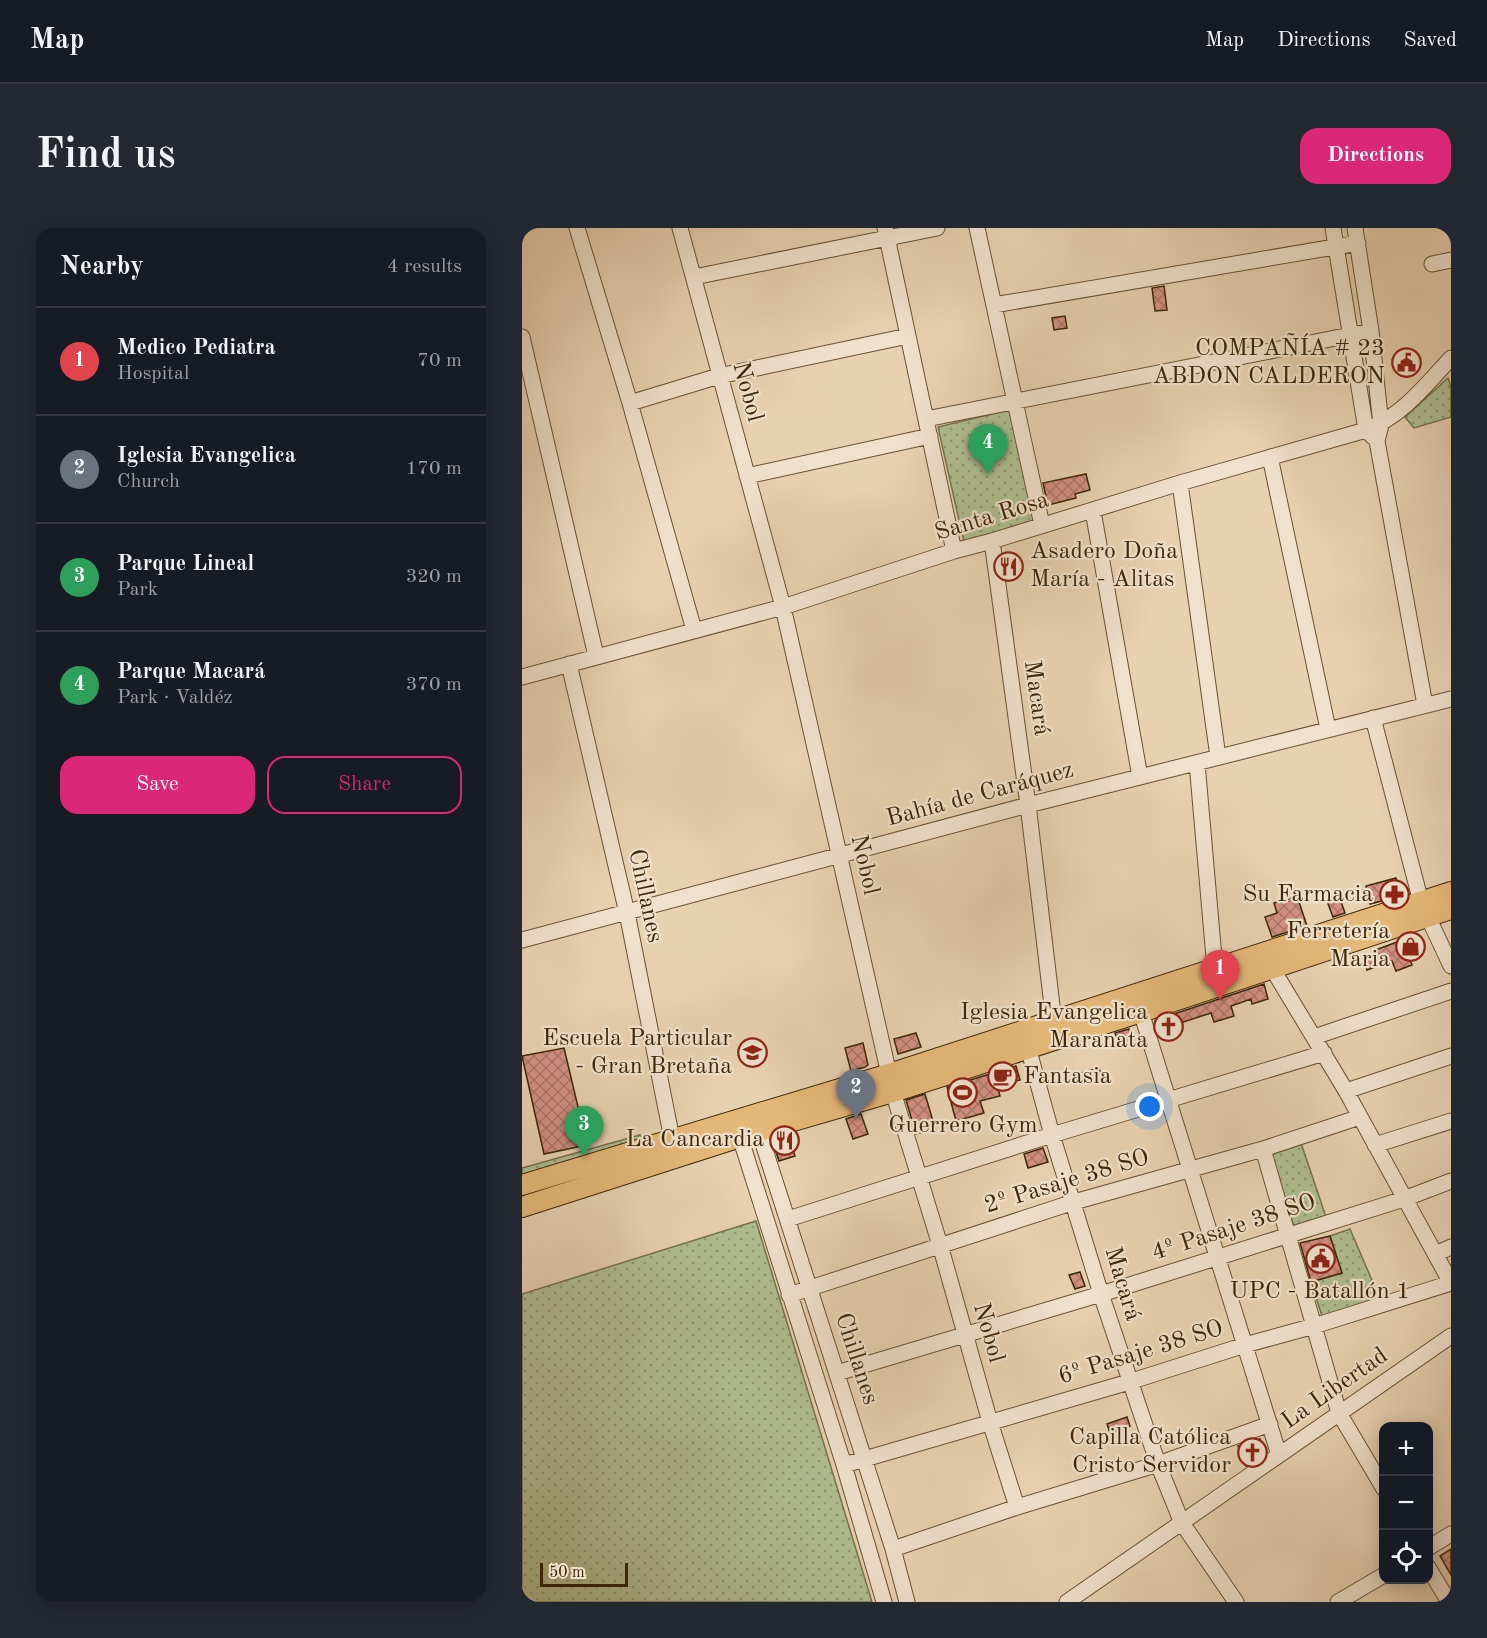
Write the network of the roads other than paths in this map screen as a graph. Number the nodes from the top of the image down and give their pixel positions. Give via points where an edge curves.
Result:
1 (578, 228) edge
2 (680, 228) edge
3 (937, 228) edge
4 (977, 228) edge
5 (1333, 228) edge
6 (886, 232) edge
7 (1357, 236) edge
8 (1336, 247) junction
9 (1451, 260) edge
10 (1432, 264) dead end
11 (694, 277) junction
12 (994, 305) junction
13 (1371, 331) junction
14 (1351, 335) junction
15 (909, 336) junction
16 (522, 337) edge
17 (1451, 358) edge
18 (720, 376) junction
19 (1015, 401) junction
20 (630, 403) junction
21 (926, 419) junction
22 (1381, 425) junction
23 (1366, 430) junction
24 (930, 436) junction
25 (1377, 441) junction
26 (1270, 457) junction
27 (747, 476) junction
28 (1180, 483) junction
29 (1093, 511) junction
30 (1042, 525) junction
31 (992, 541) junction
32 (954, 551) junction
33 (783, 607) junction
34 (694, 630) junction
35 (596, 656) junction
36 (569, 664) junction
37 (522, 677) edge
38 (1451, 699) edge
39 (1425, 705) junction
40 (1373, 718) junction
41 (1328, 729) junction
42 (1218, 757) junction
43 (1197, 763) junction
44 (1140, 777) junction
45 (1028, 805) junction
46 (839, 856) junction
47 (1451, 892) edge
48 (1424, 909) junction
49 (1451, 909) edge
50 (627, 913) junction
51 (522, 940) edge
52 (1451, 966) edge
53 (1272, 968) junction
54 (1215, 969) junction
55 (1451, 991) edge
56 (1141, 1012) junction
57 (1055, 1030) junction
58 (1314, 1037) junction
59 (1026, 1040) junction
60 (1324, 1053) junction
61 (1451, 1056) edge
62 (891, 1083) junction
63 (1346, 1091) junction
64 (1168, 1101) junction
65 (1360, 1117) junction
66 (1451, 1121) edge
67 (759, 1131) junction
68 (1052, 1135) junction
69 (740, 1137) junction
70 (672, 1139) junction
71 (1375, 1145) junction
72 (1263, 1149) junction
73 (1190, 1169) junction
74 (920, 1178) junction
75 (1451, 1181) edge
76 (522, 1185) edge
77 (1404, 1199) junction
78 (1074, 1202) junction
79 (522, 1207) edge
80 (788, 1220) junction
81 (1287, 1234) junction
82 (940, 1245) junction
83 (1451, 1247) edge
84 (1435, 1254) junction
85 (1217, 1256) junction
86 (1451, 1283) edge
87 (810, 1289) junction
88 (1101, 1294) junction
89 (789, 1295) junction
90 (1314, 1326) junction
91 (964, 1333) junction
92 (1451, 1336) edge
93 (1245, 1345) junction
94 (837, 1373) junction
95 (1129, 1382) junction
96 (1339, 1413) junction
97 (990, 1422) junction
98 (1270, 1424) junction
99 (1280, 1455) junction
100 (863, 1459) junction
101 (1158, 1464) junction
102 (844, 1465) junction
103 (1379, 1483) edge
104 (1017, 1507) junction
105 (1182, 1523) junction
106 (1451, 1534) edge
107 (1433, 1545) edge
108 (892, 1549) junction
109 (1433, 1575) edge
110 (1379, 1577) edge
111 (884, 1602) edge
112 (906, 1602) edge
113 (1067, 1602) edge
114 (1236, 1602) edge
115 (1338, 1602) edge
116 (1449, 1602) edge

1 - 20 street
2 - 11 street, Nobol
3 - 6 street
4 - 12 street
5 - 8 street
6 - 11 street
6 - 15 street
7 - 8 street
7 - 13 street
8 - 12 street
8 - 14 street
9 - 10 street
11 - 18 street, Nobol
12 - 19 street
13 - 14 street
13 - 22 street
14 - 19 street
14 - 23 street
15 - 18 street
15 - 21 street
16 - 35 street
17 - 22 street, Santa Rosa via 1405,408
18 - 20 street
18 - 27 street, Nobol
19 - 21 street
19 - 30 street
20 - 34 street
21 - 24 street
22 - 23 street, Santa Rosa
22 - 25 street
23 - 25 street
23 - 26 street, Santa Rosa
24 - 27 street
24 - 32 street
25 - 39 street
26 - 28 street, Santa Rosa
26 - 41 street
27 - 33 street, Nobol
28 - 29 street, Santa Rosa
28 - 42 street
29 - 30 street, Santa Rosa
29 - 44 street
30 - 31 street, Santa Rosa
31 - 32 street, Santa Rosa
31 - 45 street, Macará
32 - 33 street, Santa Rosa
33 - 34 street, Santa Rosa
33 - 46 street, Nobol
34 - 35 street, Santa Rosa
35 - 36 street, Santa Rosa
36 - 37 street, Santa Rosa
36 - 50 street, Chillanes
38 - 39 street, Bahía de Caráquez
39 - 40 street, Bahía de Caráquez
40 - 41 street, Bahía de Caráquez
40 - 48 street
41 - 42 street, Bahía de Caráquez
42 - 43 street, Bahía de Caráquez
43 - 44 street, Bahía de Caráquez
43 - 54 street
44 - 45 street, Bahía de Caráquez
45 - 46 street, Bahía de Caráquez
45 - 57 street, Macará
46 - 50 street, Bahía de Caráquez
46 - 62 street, Nobol
47 - 48 main road
48 - 49 main road
48 - 52 street
48 - 53 main road
48 - 54 main road
50 - 51 street, Bahía de Caráquez
50 - 70 street, Chillanes
53 - 56 main road
53 - 58 street
54 - 57 main road
55 - 58 street
56 - 57 main road
56 - 64 street
57 - 59 main road
58 - 60 street
59 - 62 main road
59 - 68 street, Macará
60 - 63 street
60 - 64 street
61 - 63 street
62 - 67 main road
62 - 70 main road
62 - 74 street, Nobol
63 - 65 street
64 - 68 street
64 - 73 street
65 - 71 street
65 - 72 street, 2º Pasaje 38 SO
66 - 71 street
67 - 69 main road
67 - 80 street, Chillanes
68 - 74 street
68 - 78 street, Macará
69 - 79 main road
69 - 89 street, Chillanes
70 - 76 main road
71 - 77 street
72 - 73 street, 2º Pasaje 38 SO
72 - 81 street
73 - 78 street, 2º Pasaje 38 SO
73 - 85 street
74 - 80 street
74 - 82 street, Nobol
75 - 77 street, 4º Pasaje 38 SO
77 - 81 street, 4º Pasaje 38 SO
77 - 84 street
78 - 82 street, 2º Pasaje 38 SO
78 - 88 street, Macará
80 - 87 street, Chillanes
81 - 85 street, 4º Pasaje 38 SO
81 - 90 street
82 - 87 street, 2º Pasaje 38 SO
82 - 91 street, Nobol
83 - 84 street
84 - 86 street
85 - 88 street, 4º Pasaje 38 SO
85 - 93 street
86 - 90 street, 6º Pasaje 38 SO
87 - 89 street, 2º Pasaje 38 SO
87 - 94 street, Chillanes
88 - 91 street, 4º Pasaje 38 SO
88 - 95 street, Macará
89 - 102 street, Chillanes
90 - 93 street, 6º Pasaje 38 SO
90 - 96 street
91 - 94 street, 4º Pasaje 38 SO
91 - 97 street, Nobol
92 - 96 street, La Libertad
93 - 95 street, 6º Pasaje 38 SO
93 - 98 street
94 - 100 street, Chillanes
95 - 97 street, 6º Pasaje 38 SO
95 - 101 street, Macará
96 - 99 street, La Libertad
96 - 103 street
97 - 100 street, 6º Pasaje 38 SO
97 - 104 street, Nobol
98 - 99 street
98 - 101 street
99 - 105 street, La Libertad
100 - 102 street, 6º Pasaje 38 SO
100 - 108 street, Chillanes
101 - 104 street
101 - 105 street, Macará
102 - 111 street, Chillanes
104 - 108 street
105 - 113 street, La Libertad
105 - 114 street, Macará
106 - 107 street
108 - 112 street, Chillanes
109 - 116 street
110 - 115 street

